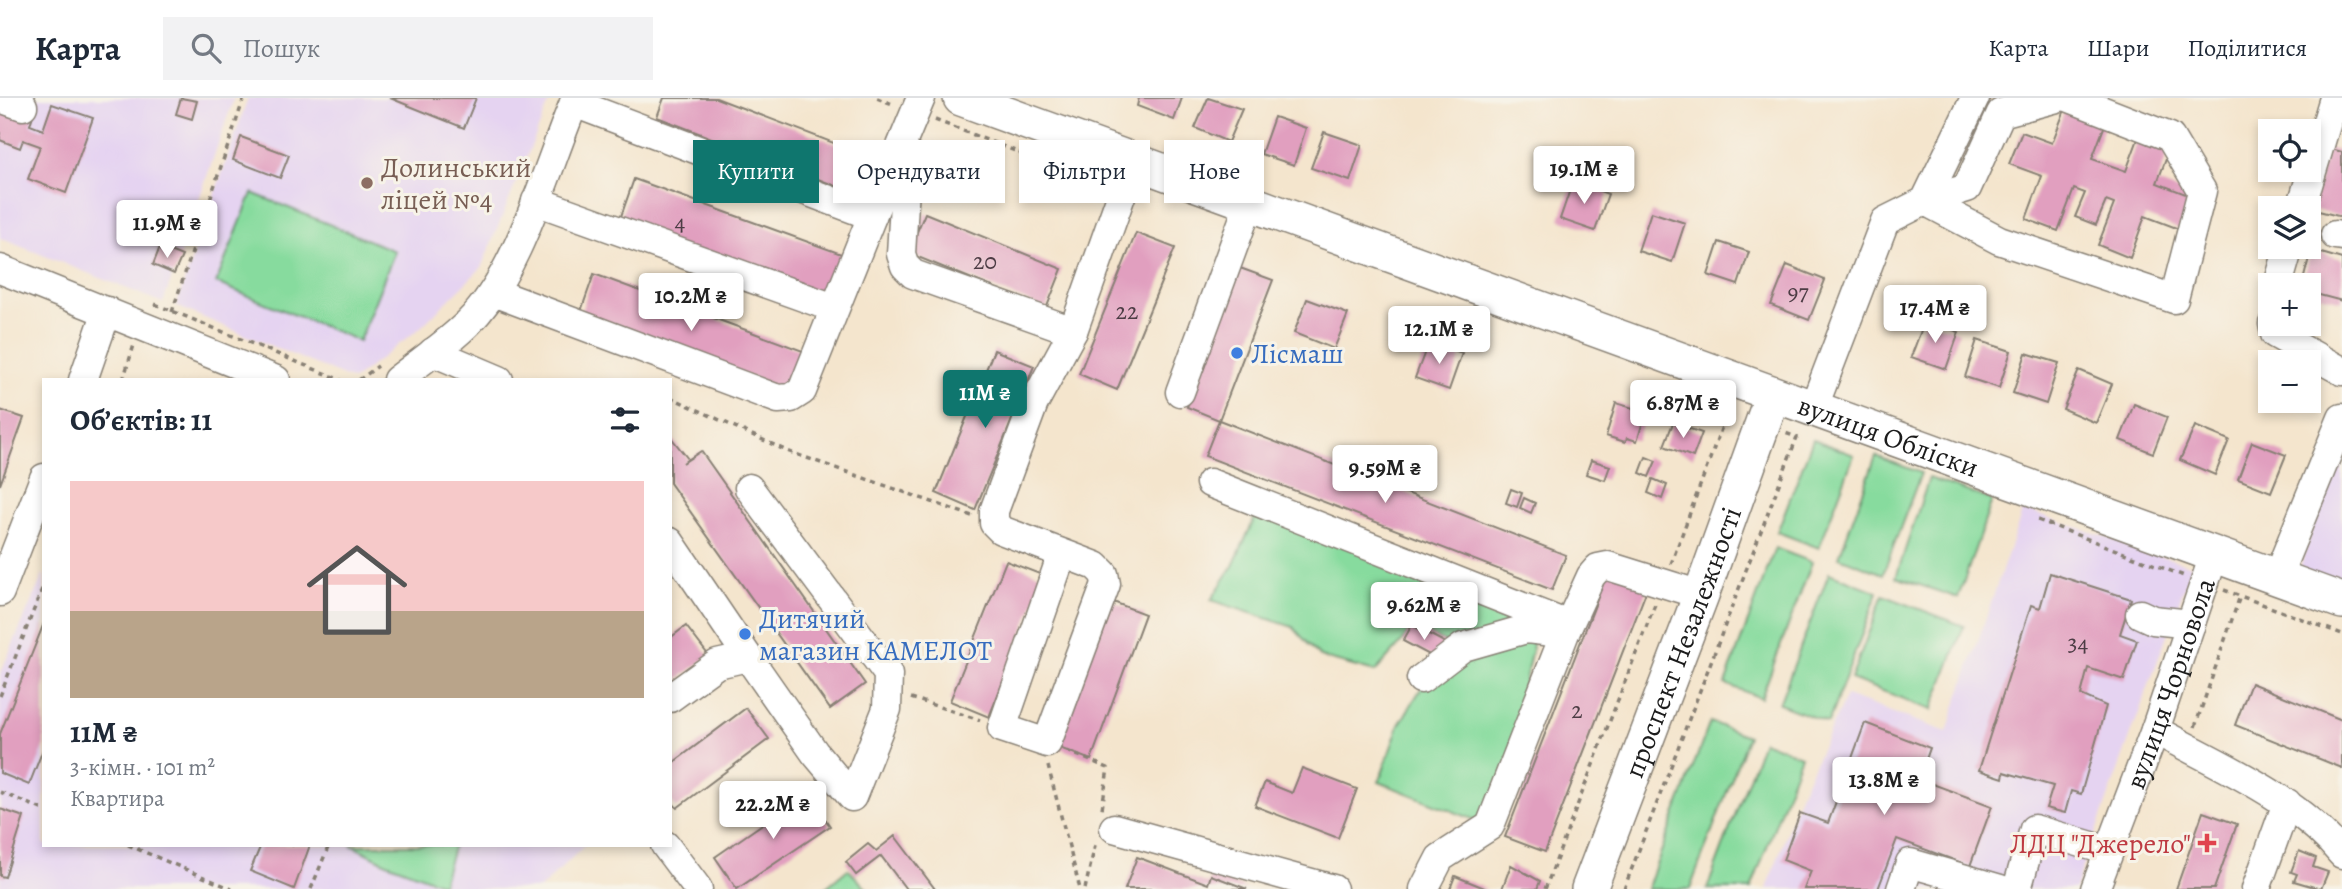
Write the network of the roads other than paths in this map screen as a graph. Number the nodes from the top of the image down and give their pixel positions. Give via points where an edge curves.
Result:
1 (961, 98) edge
2 (1975, 98) edge
3 (2057, 98) edge
4 (2070, 98) edge
5 (2334, 98) edge
6 (575, 100) edge
7 (915, 115) edge
8 (1050, 140) edge
9 (1150, 182) edge
10 (2305, 196) edge
11 (536, 201) junction
12 (1925, 201) junction
13 (1119, 203) edge
14 (1250, 204) junction
15 (872, 216) junction
16 (0, 269) edge
17 (493, 292) junction
18 (834, 308) junction
19 (107, 311) junction
20 (1073, 331) junction
21 (2279, 336) edge
22 (433, 352) junction
23 (2342, 371) edge
24 (388, 372) edge
25 (84, 378) edge
26 (270, 378) edge
27 (494, 378) edge
28 (1180, 392) dead end
29 (1813, 409) junction
30 (1767, 410) junction
31 (2342, 418) edge
32 (42, 481) edge
33 (1210, 483) dead end
34 (750, 488) dead end
35 (11, 527) edge
36 (672, 545) edge
37 (1062, 554) junction
38 (2214, 555) junction
39 (2277, 578) junction
40 (0, 592) edge
41 (1701, 595) junction
42 (2342, 601) edge
43 (2140, 614) dead end
44 (2191, 624) junction
45 (1566, 629) junction
46 (748, 657) junction
47 (1421, 680) dead end
48 (672, 697) edge
49 (2155, 730) junction
50 (2287, 803) junction
51 (1104, 826) road end
52 (666, 847) edge
53 (2109, 852) junction
54 (2342, 854) edge
55 (698, 889) edge
56 (1333, 889) edge
57 (1424, 889) edge
58 (1589, 889) edge
59 (1901, 889) edge
60 (2000, 889) edge
61 (2017, 889) edge
62 (2095, 889) edge
63 (2256, 889) edge

1 - 8 main road, вулиця Обліски
2 - 12 street
3 - 12 street via 2001,113 1967,188
4 - 12 street via 2170,137 2202,191 2174,299 1999,240
5 - 10 street
6 - 11 street
6 - 15 street
7 - 15 street
7 - 20 street via 901,254 905,266 913,274
9 - 14 main road, вулиця Обліски
11 - 17 street
11 - 18 street
12 - 29 street via 1885,220
13 - 20 street
14 - 28 street
14 - 30 main road, вулиця Обліски via 1716,374
15 - 18 street
16 - 19 street
17 - 18 street via 778,399 802,391
17 - 22 street via 469,322
19 - 25 street
19 - 26 street via 153,338
20 - 37 street via 1034,403 994,512 994,523 1001,530
21 - 23 street
22 - 24 street
22 - 27 street
29 - 30 main road, вулиця Обліски
29 - 38 main road, вулиця Обліски
30 - 41 main road, проспект Незалежності
31 - 39 street
32 - 35 street
33 - 45 street
34 - 46 street via 888,674 887,709 852,797
35 - 40 street
36 - 46 street
37 - 37 street via 1096,566 1106,584 1047,743 1002,728
38 - 39 main road, вулиця Обліски
38 - 44 street, вулиця Чорновола
39 - 42 main road, вулиця Обліски
41 - 45 street via 1608,566 1598,568
41 - 58 main road, проспект Незалежності
43 - 44 street
44 - 49 street, вулиця Чорновола
45 - 47 street via 1526,629 1463,647
45 - 57 street via 1490,826 1440,858
46 - 48 street via 717,664
49 - 50 street
49 - 53 street, вулиця Чорновола
50 - 54 street via 2328,836
50 - 63 street
51 - 56 street
52 - 55 street
53 - 61 street via 2034,829
53 - 62 street, вулиця Чорновола
59 - 60 street via 1910,863

